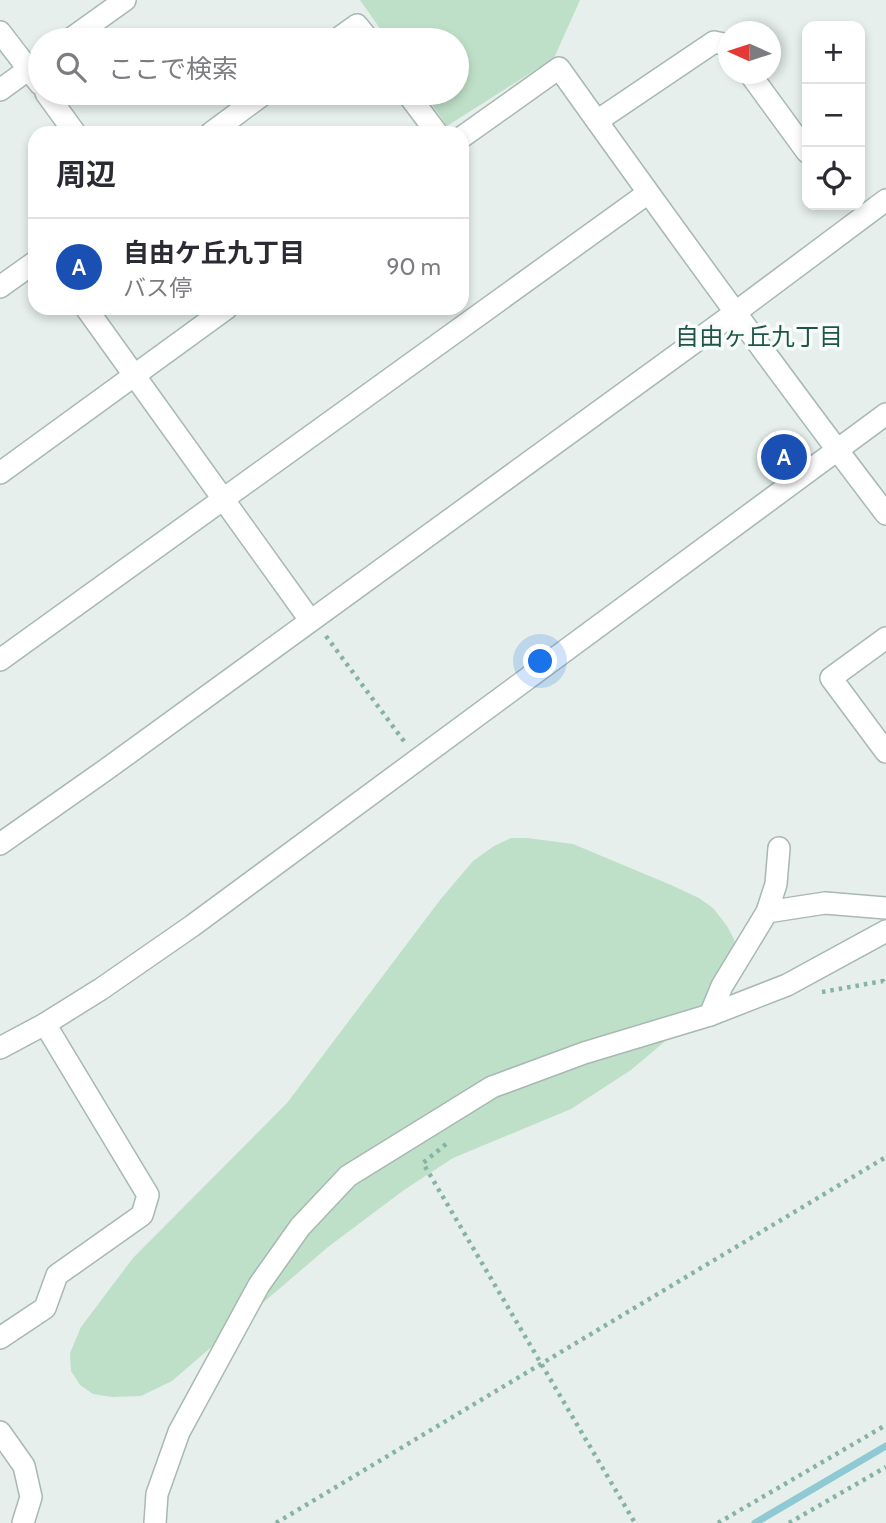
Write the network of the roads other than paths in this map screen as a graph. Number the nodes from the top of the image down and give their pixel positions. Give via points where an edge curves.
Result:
1 (125, 0) edge
2 (86, 28) edge
3 (0, 32) edge
4 (718, 43) edge
5 (28, 62) edge
6 (28, 76) edge
7 (757, 84) edge
8 (0, 90) edge
9 (55, 105) edge
10 (249, 105) edge
11 (416, 105) edge
12 (597, 121) junction
13 (70, 126) edge
14 (220, 126) edge
15 (432, 126) edge
16 (469, 132) edge
17 (803, 147) edge
18 (648, 193) junction
19 (886, 200) edge
20 (851, 213) edge
21 (28, 267) edge
22 (0, 287) edge
23 (736, 312) junction
24 (91, 315) edge
25 (217, 315) edge
26 (134, 376) junction
27 (886, 414) edge
28 (837, 450) junction
29 (0, 473) edge
30 (222, 498) junction
31 (886, 514) edge
32 (312, 619) junction
33 (886, 638) edge
34 (0, 660) edge
35 (886, 752) edge
36 (0, 844) edge
37 (779, 848) dead end
38 (886, 908) edge
39 (767, 912) junction
40 (886, 931) edge
41 (710, 1014) junction
42 (45, 1024) junction
43 (0, 1048) edge
44 (3, 1328) edge
45 (0, 1432) edge
46 (23, 1523) edge
47 (155, 1523) edge

1 - 2 street
3 - 5 street
4 - 12 street
6 - 8 street
7 - 17 street
9 - 13 street
10 - 14 street
11 - 15 street
12 - 16 street via 559,68
12 - 18 street
18 - 23 street
18 - 30 street
19 - 20 street
20 - 23 street
21 - 22 street
23 - 28 street
23 - 32 street
24 - 26 street
25 - 26 street
26 - 29 street
26 - 30 street
27 - 28 street
28 - 31 street
28 - 42 street via 192,926
30 - 32 street
30 - 34 street
32 - 36 street
33 - 35 street via 831,678
37 - 39 street via 776,884
38 - 39 street via 825,903
39 - 41 street
40 - 41 street via 787,985
41 - 47 street via 492,1087 348,1176 300,1227 260,1285 179,1432 158,1494
42 - 43 street
42 - 44 street via 148,1195 142,1215 57,1275 45,1308
45 - 46 street via 24,1466 32,1497

